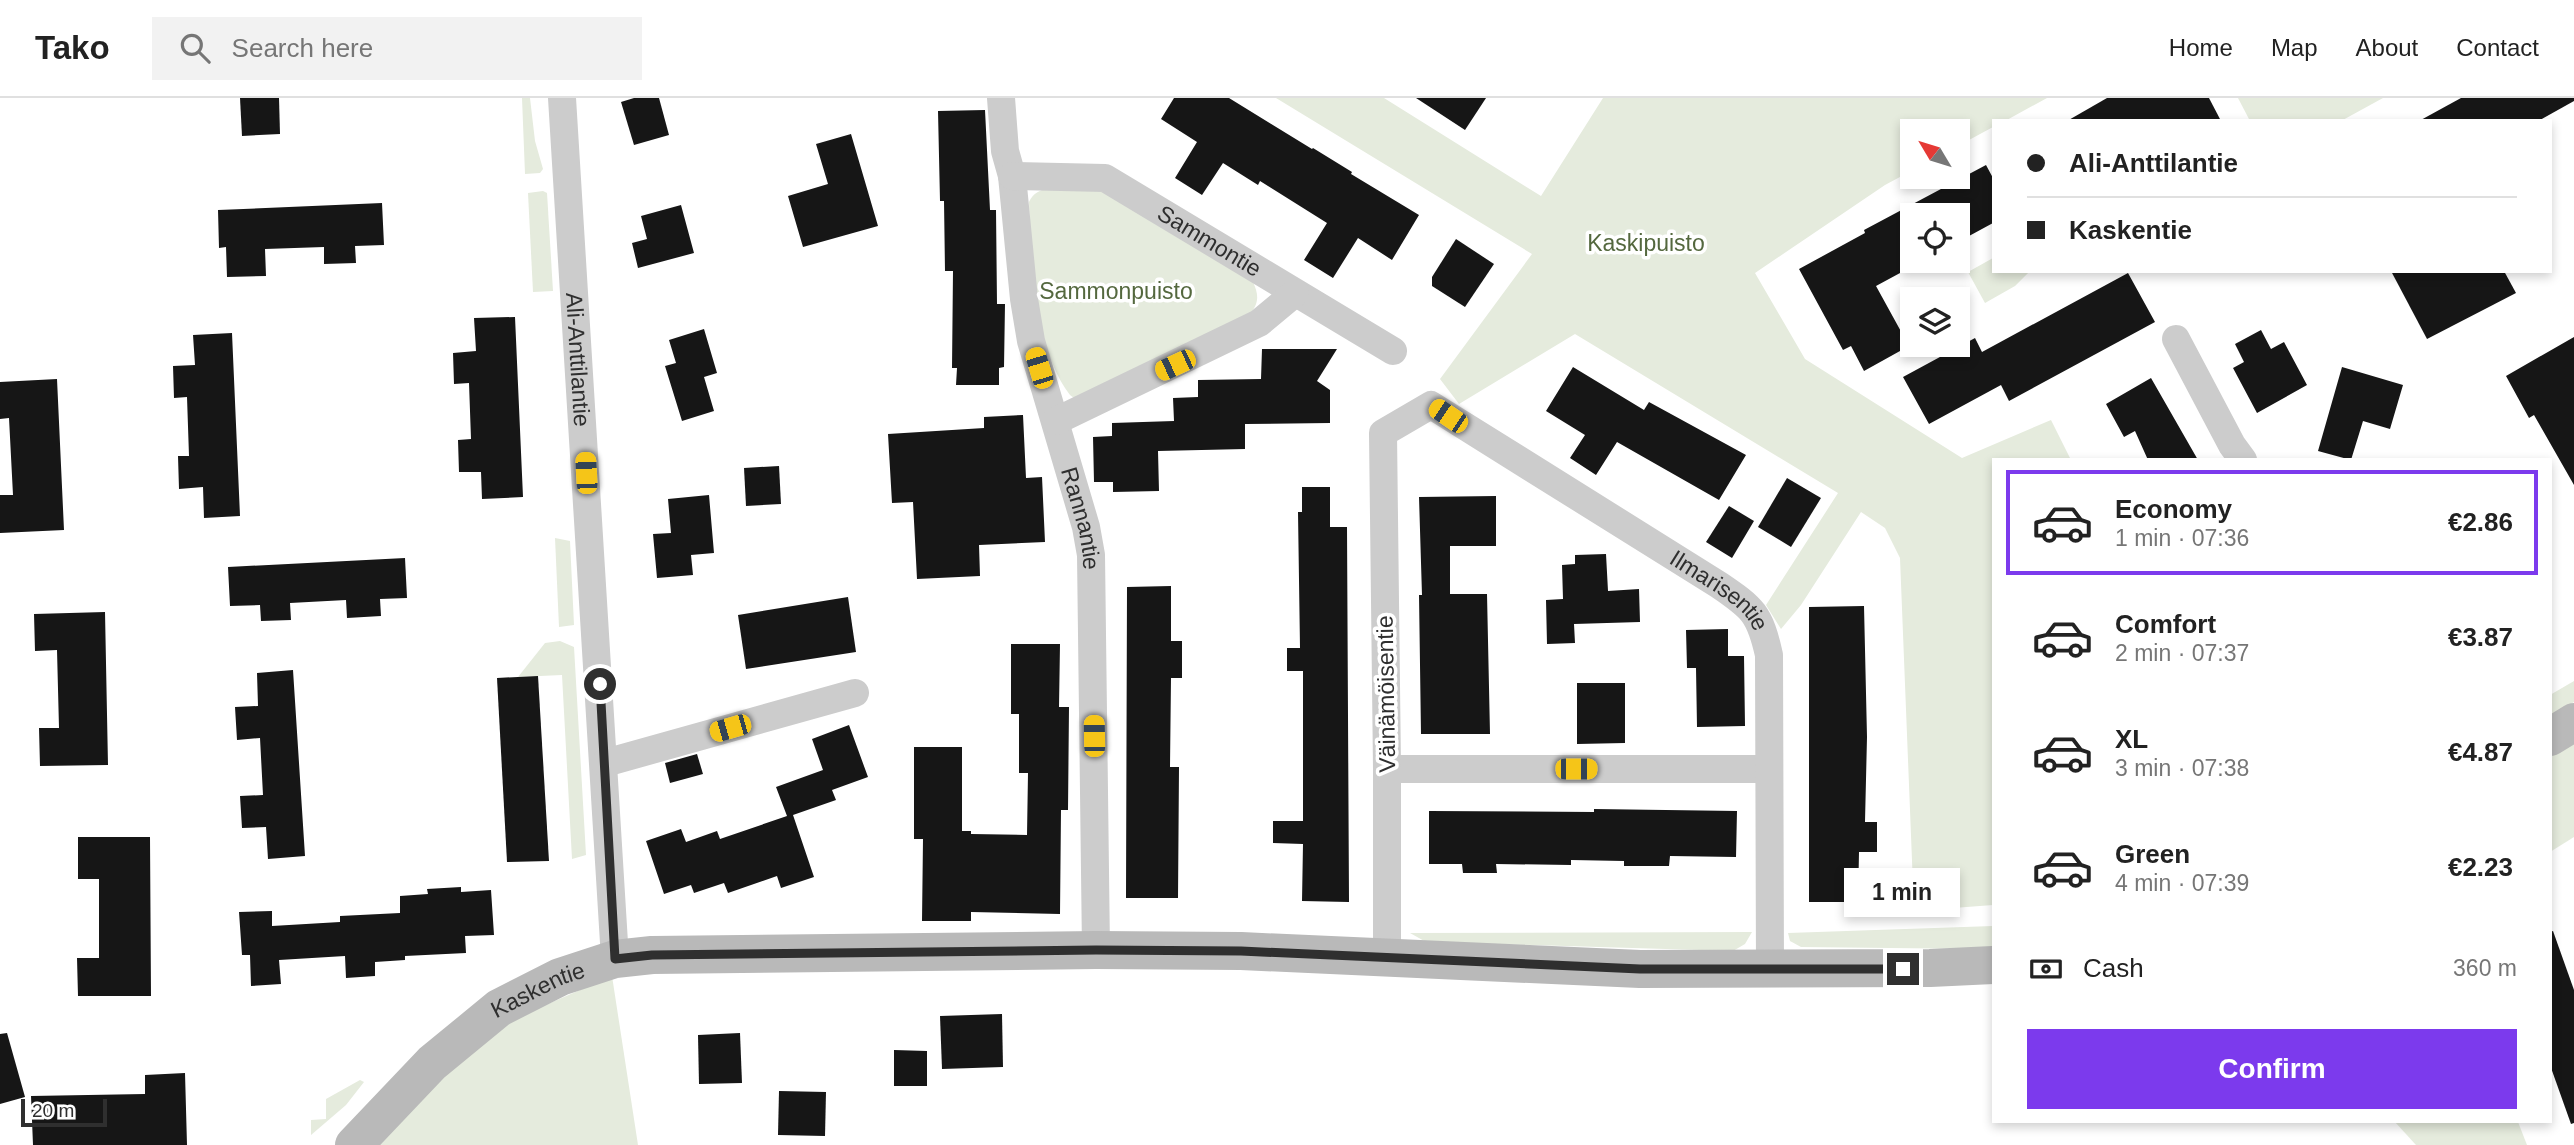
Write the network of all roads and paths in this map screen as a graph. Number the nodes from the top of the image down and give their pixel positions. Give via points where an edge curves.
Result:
1 (562, 98) edge
2 (1000, 98) edge
3 (1012, 176) junction
4 (1295, 293) junction
5 (2176, 339) dead end
6 (1393, 351) dead end
7 (1056, 421) junction
8 (1382, 433) joint
9 (2242, 458) edge
10 (855, 693) dead end
11 (2574, 722) edge
12 (2552, 736) edge
13 (605, 763) junction
14 (1388, 769) junction
15 (1769, 769) junction
16 (1096, 950) junction
17 (1387, 956) junction
18 (615, 959) junction
19 (1992, 965) edge
20 (1770, 970) junction
21 (354, 1145) edge

1 - 13 street, Ali-Anttilantie
2 - 3 street, Rannantie
3 - 4 street, Sammontie via 1105,178
3 - 7 street, Rannantie via 1029,331
4 - 6 street, Sammontie
4 - 7 street via 1259,323
5 - 9 street
7 - 16 street, Rannantie via 1091,555
8 - 14 street, Väinämöisentie
8 - 15 street, Ilmarisentie via 1431,405 1745,603 1763,626 1769,655
10 - 13 street
11 - 12 street
13 - 18 street, Ali-Anttilantie
14 - 15 street
14 - 17 street, Väinämöisentie
15 - 20 street, Ilmarisentie
16 - 17 street, Kaskentie
16 - 18 street, Kaskentie
17 - 20 street, Kaskentie via 1640,969
18 - 21 street, Kaskentie via 560,977 499,1008 432,1063
19 - 20 street, Kaskentie

